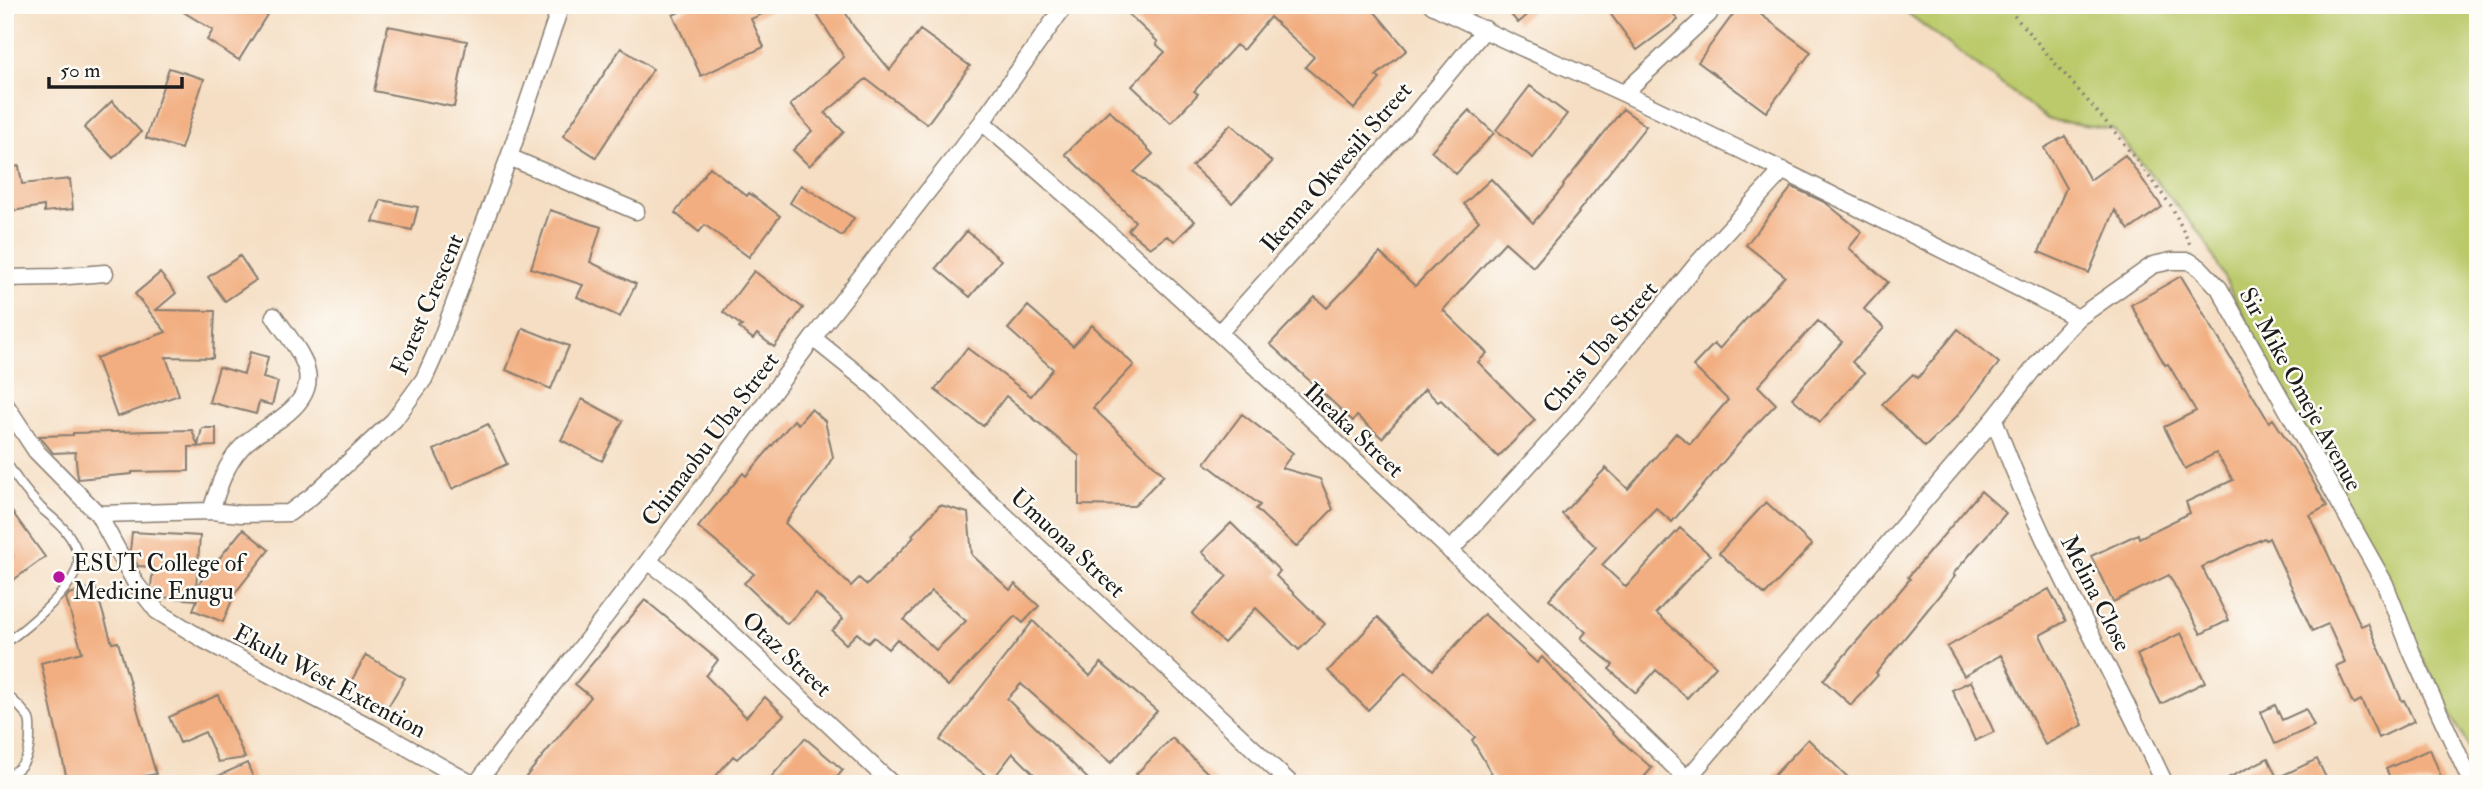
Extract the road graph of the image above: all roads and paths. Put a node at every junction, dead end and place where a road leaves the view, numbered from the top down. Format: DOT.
graph roads {
  1 [pos="562,5"];
  2 [pos="1432,5"];
  3 [pos="1712,5"];
  4 [pos="2005,5"];
  5 [pos="1062,6"];
  6 [pos="1485,29"];
  7 [pos="1623,93"];
  8 [pos="982,122"];
  9 [pos="509,157"];
  10 [pos="1783,170"];
  11 [pos="636,211"];
  12 [pos="2200,268"];
  13 [pos="105,273"];
  14 [pos="5,278"];
  15 [pos="274,316"];
  16 [pos="2078,318"];
  17 [pos="1219,333"];
  18 [pos="813,338"];
  19 [pos="5,404"];
  20 [pos="1994,419"];
  21 [pos="5,460"];
  22 [pos="211,511"];
  23 [pos="98,514"];
  24 [pos="1450,551"];
  25 [pos="648,561"];
  26 [pos="5,643"];
  27 [pos="5,694"];
  28 [pos="5,776"];
  29 [pos="1685,781"];
  30 [pos="474,784"];
  31 [pos="892,784"];
  32 [pos="1291,784"];
  33 [pos="2165,784"];
  34 [pos="2472,784"];
  1 -- 9 [label="street, Forest Crescent"];
  2 -- 6 [label="street"];
  3 -- 7 [label="street"];
  4 -- 12 [label="path"];
  5 -- 8 [label="street, Chimaobu Uba Street"];
  6 -- 7 [label="street"];
  6 -- 17 [label="street, Ikenna Okwesili Street"];
  7 -- 10 [label="street"];
  8 -- 17 [label="street, Iheaka Street"];
  8 -- 18 [label="street, Chimaobu Uba Street"];
  9 -- 11 [label="street"];
  9 -- 22 [label="street, Forest Crescent"];
  10 -- 16 [label="street"];
  10 -- 24 [label="street, Chris Uba Street"];
  12 -- 16 [label="street"];
  12 -- 34 [label="street, Sir Mike Omeje Avenue"];
  13 -- 14 [label="street"];
  15 -- 22 [label="street"];
  16 -- 20 [label="street"];
  17 -- 24 [label="street, Iheaka Street"];
  18 -- 25 [label="street, Chimaobu Uba Street"];
  18 -- 32 [label="street, Umuona Street"];
  19 -- 23 [label="street, Ekulu West Extention"];
  20 -- 29 [label="street"];
  20 -- 33 [label="street, Melina Close"];
  21 -- 26 [label="lane"];
  22 -- 23 [label="street, Forest Crescent"];
  23 -- 30 [label="street, Ekulu West Extention"];
  24 -- 29 [label="street, Iheaka Street"];
  25 -- 30 [label="street, Chimaobu Uba Street"];
  25 -- 31 [label="street, Otaz Street"];
  27 -- 28 [label="lane"];
}
